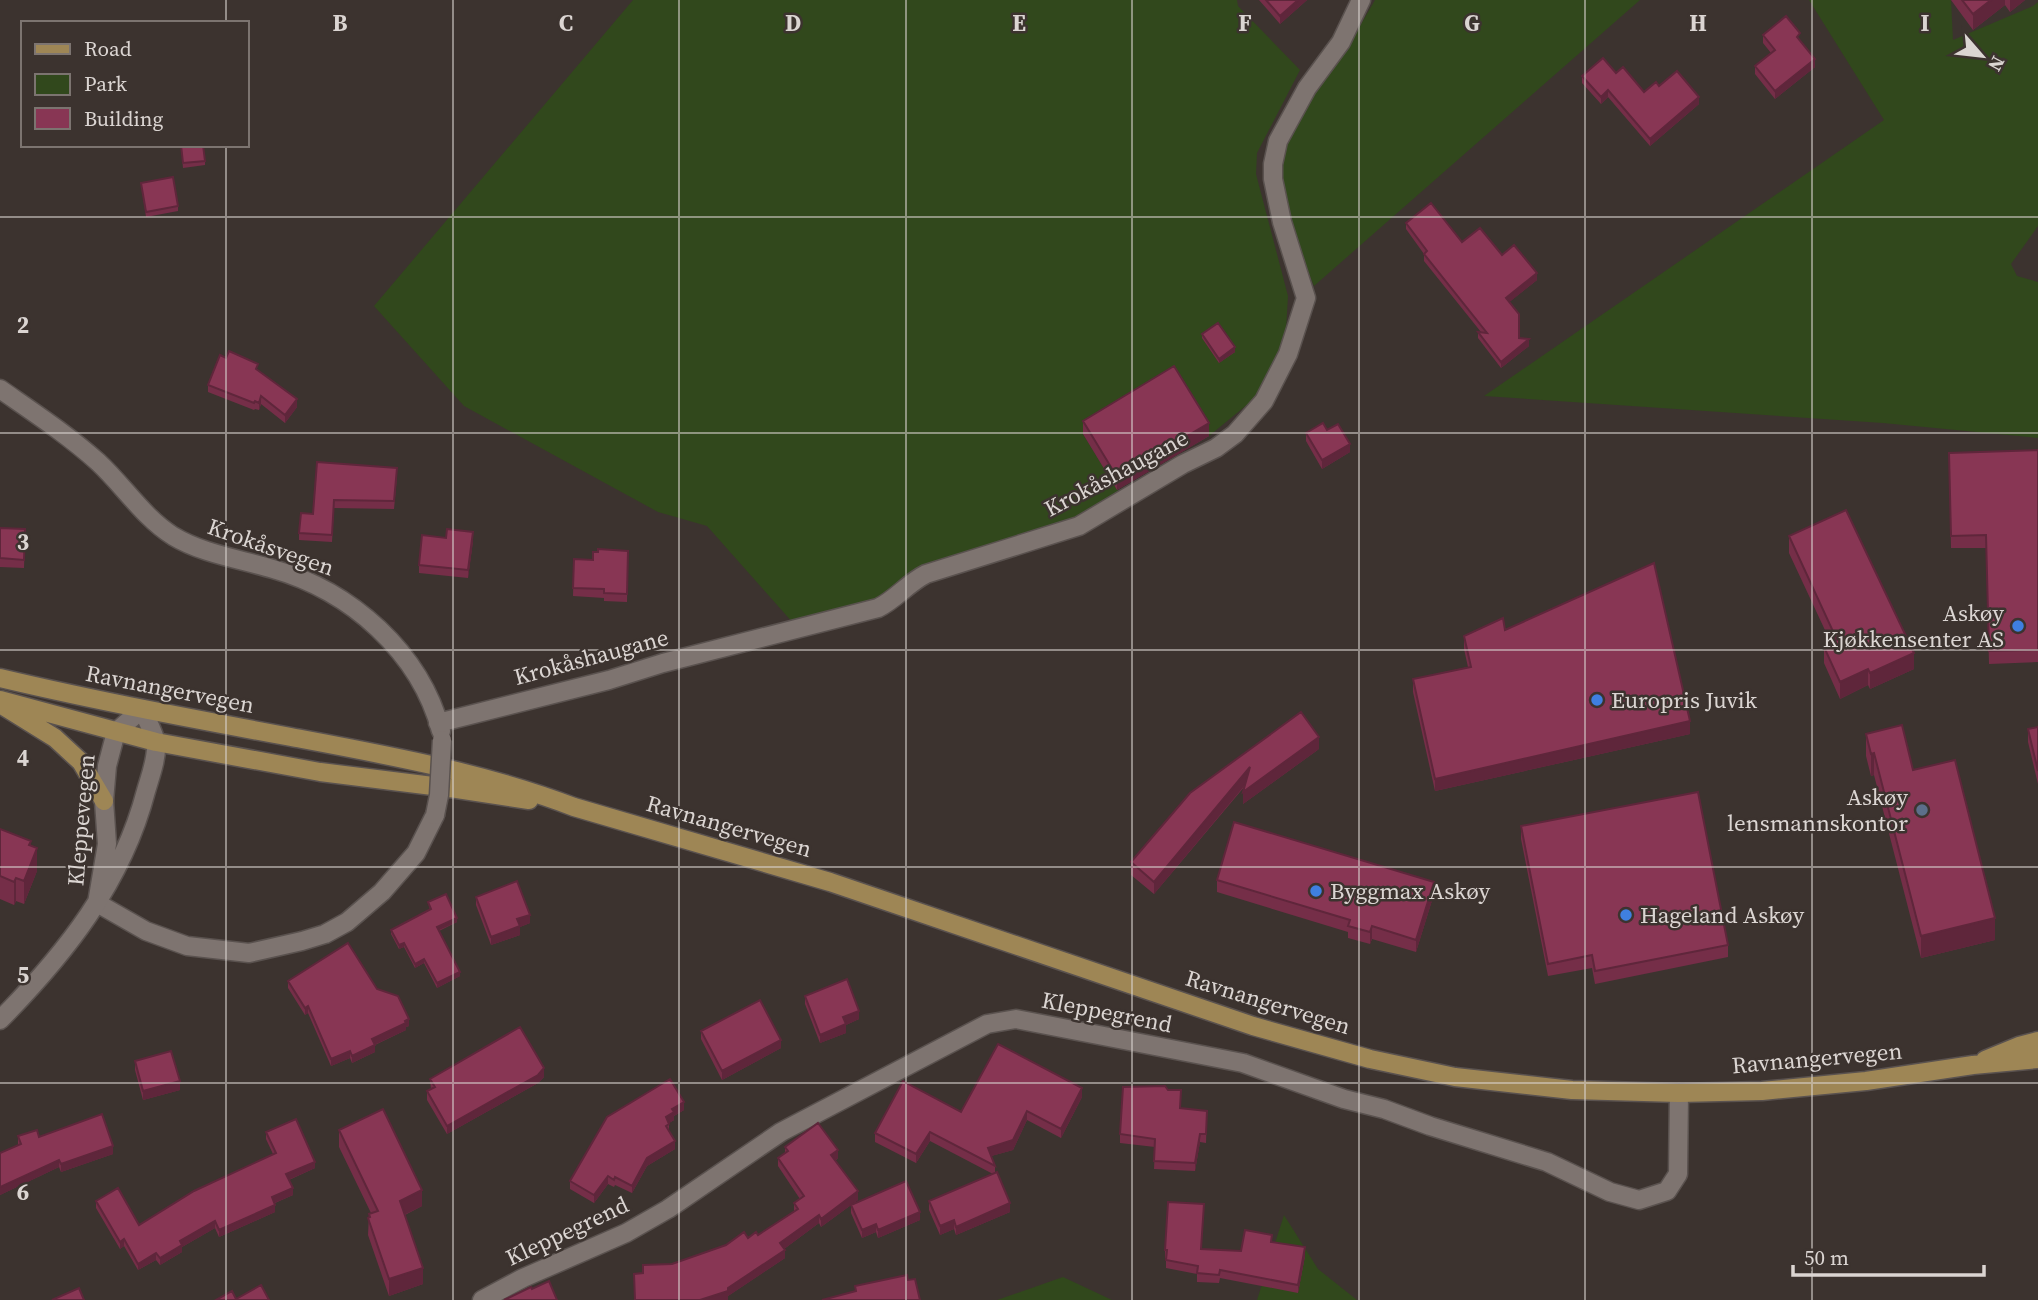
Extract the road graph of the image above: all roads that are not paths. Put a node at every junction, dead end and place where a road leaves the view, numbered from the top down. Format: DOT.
graph roads {
  1 [pos="1361,0"];
  2 [pos="0,389"];
  3 [pos="0,678"];
  4 [pos="0,702"];
  5 [pos="142,709"];
  6 [pos="440,731"];
  7 [pos="116,732"];
  8 [pos="156,741"];
  9 [pos="104,801"];
  10 [pos="574,807"];
  11 [pos="97,903"];
  12 [pos="0,1020"];
  13 [pos="2038,1041"];
  14 [pos="2038,1059"];
  15 [pos="1973,1065"];
  16 [pos="1679,1093"];
  17 [pos="482,1300"];
  1 -- 6 [label="street, Krokåshaugane"];
  2 -- 6 [label="street, Krokåsvegen"];
  3 -- 5 [label="main road, Ravnangervegen"];
  4 -- 7 [label="main road, Ravnangervegen"];
  4 -- 9 [label="main road"];
  5 -- 7 [label="street, Kleppevegen"];
  5 -- 8 [label="street"];
  5 -- 10 [label="main road, Ravnangervegen"];
  6 -- 11 [label="street, Krokåsvegen, bridge"];
  7 -- 8 [label="main road, Ravnangervegen"];
  7 -- 9 [label="street, Kleppevegen"];
  8 -- 10 [label="main road, Ravnangervegen"];
  8 -- 11 [label="street, Kleppevegen"];
  9 -- 11 [label="street, Kleppevegen"];
  10 -- 16 [label="main road, Ravnangervegen"];
  11 -- 12 [label="street, Kleppevegen"];
  13 -- 15 [label="main road, Ravnangervegen"];
  14 -- 15 [label="main road, Ravnangervegen"];
  15 -- 16 [label="main road, Ravnangervegen"];
  16 -- 17 [label="street, Kleppegrend"];
}
